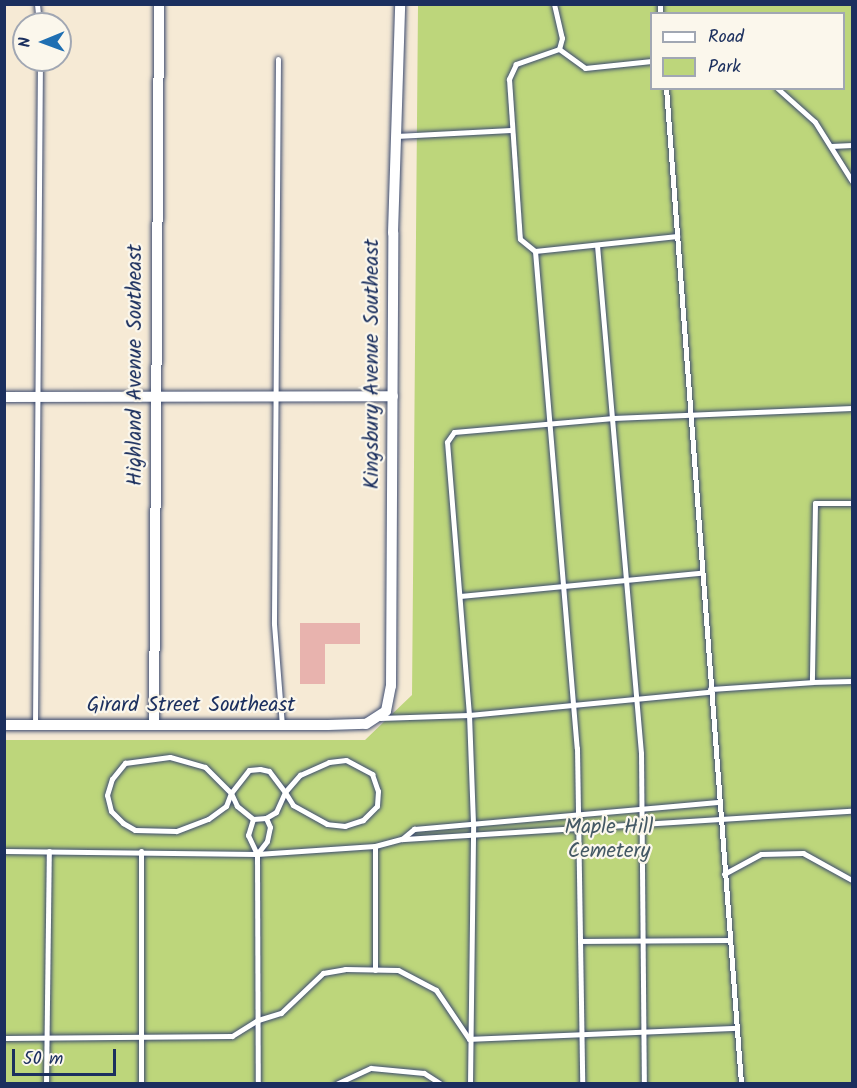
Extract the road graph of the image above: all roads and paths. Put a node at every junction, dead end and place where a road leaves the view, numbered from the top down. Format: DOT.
graph roads {
  1 [pos="159,4"];
  2 [pos="400,4"];
  3 [pos="554,4"];
  4 [pos="560,50"];
  5 [pos="278,60"];
  6 [pos="650,62"];
  7 [pos="40,72"];
  8 [pos="666,90"];
  9 [pos="779,90"];
  10 [pos="512,130"];
  11 [pos="395,136"];
  12 [pos="852,145"];
  13 [pos="831,146"];
  14 [pos="852,181"];
  15 [pos="677,236"];
  16 [pos="597,245"];
  17 [pos="535,251"];
  18 [pos="276,396"];
  19 [pos="393,396"];
  20 [pos="4,397"];
  21 [pos="37,397"];
  22 [pos="155,397"];
  23 [pos="852,408"];
  24 [pos="690,412"];
  25 [pos="613,418"];
  26 [pos="552,423"];
  27 [pos="852,503"];
  28 [pos="701,573"];
  29 [pos="624,580"];
  30 [pos="563,585"];
  31 [pos="460,596"];
  32 [pos="852,681"];
  33 [pos="812,682"];
  34 [pos="710,691"];
  35 [pos="635,701"];
  36 [pos="573,706"];
  37 [pos="469,715"];
  38 [pos="376,717"];
  39 [pos="4,725"];
  40 [pos="35,725"];
  41 [pos="154,725"];
  42 [pos="282,725"];
  43 [pos="285,792"];
  44 [pos="231,794"];
  45 [pos="718,802"];
  46 [pos="642,809"];
  47 [pos="852,811"];
  48 [pos="579,814"];
  49 [pos="721,817"];
  50 [pos="266,818"];
  51 [pos="253,819"];
  52 [pos="473,822"];
  53 [pos="642,824"];
  54 [pos="580,829"];
  55 [pos="472,837"];
  56 [pos="402,839"];
  57 [pos="375,846"];
  58 [pos="141,850"];
  59 [pos="4,851"];
  60 [pos="49,851"];
  61 [pos="257,854"];
  62 [pos="724,874"];
  63 [pos="852,880"];
  64 [pos="643,939"];
  65 [pos="729,940"];
  66 [pos="580,941"];
  67 [pos="375,970"];
  68 [pos="258,1020"];
  69 [pos="736,1028"];
  70 [pos="643,1034"];
  71 [pos="141,1036"];
  72 [pos="581,1036"];
  73 [pos="4,1038"];
  74 [pos="47,1039"];
  75 [pos="470,1039"];
  76 [pos="46,1083"];
  77 [pos="141,1083"];
  78 [pos="258,1083"];
  79 [pos="336,1083"];
  80 [pos="441,1083"];
  81 [pos="470,1083"];
  82 [pos="582,1083"];
  83 [pos="644,1083"];
  84 [pos="741,1083"];
  1 -- 22 [label="street, Highland Avenue Southeast"];
  2 -- 11 [label="street, Kingsbury Avenue Southeast"];
  3 -- 4 [label="lane"];
  4 -- 6 [label="lane"];
  4 -- 10 [label="lane"];
  5 -- 18 [label="lane"];
  7 -- 21 [label="lane"];
  8 -- 15 [label="lane"];
  9 -- 13 [label="lane"];
  10 -- 11 [label="lane"];
  10 -- 17 [label="lane"];
  11 -- 19 [label="street, Kingsbury Avenue Southeast"];
  12 -- 13 [label="lane"];
  13 -- 14 [label="lane"];
  15 -- 16 [label="lane"];
  15 -- 24 [label="lane"];
  16 -- 17 [label="lane"];
  16 -- 25 [label="lane"];
  17 -- 26 [label="lane"];
  18 -- 19 [label="street"];
  18 -- 22 [label="street"];
  18 -- 42 [label="lane"];
  19 -- 38 [label="street, Kingsbury Avenue Southeast"];
  20 -- 21 [label="street"];
  21 -- 22 [label="street"];
  21 -- 40 [label="lane"];
  22 -- 41 [label="street, Highland Avenue Southeast"];
  23 -- 24 [label="lane"];
  24 -- 25 [label="lane"];
  24 -- 28 [label="lane"];
  25 -- 26 [label="lane"];
  25 -- 29 [label="lane"];
  26 -- 30 [label="lane"];
  26 -- 31 [label="lane"];
  27 -- 33 [label="lane"];
  28 -- 29 [label="lane"];
  28 -- 34 [label="lane"];
  29 -- 30 [label="lane"];
  29 -- 35 [label="lane"];
  30 -- 31 [label="lane"];
  30 -- 36 [label="lane"];
  31 -- 37 [label="lane"];
  32 -- 33 [label="lane"];
  33 -- 34 [label="lane"];
  34 -- 35 [label="lane"];
  34 -- 45 [label="lane"];
  35 -- 36 [label="lane"];
  35 -- 46 [label="lane"];
  36 -- 37 [label="lane"];
  36 -- 48 [label="lane"];
  37 -- 38 [label="lane"];
  37 -- 52 [label="lane"];
  38 -- 42 [label="street, Girard Street Southeast"];
  39 -- 40 [label="street, Girard Street Southeast"];
  40 -- 41 [label="street, Girard Street Southeast"];
  41 -- 42 [label="street, Girard Street Southeast"];
  43 -- 43 [label="lane"];
  43 -- 44 [label="lane"];
  43 -- 50 [label="lane"];
  44 -- 44 [label="lane"];
  44 -- 51 [label="lane"];
  45 -- 46 [label="lane"];
  45 -- 49 [label="lane"];
  46 -- 48 [label="lane"];
  46 -- 53 [label="lane"];
  47 -- 49 [label="lane"];
  48 -- 52 [label="lane"];
  48 -- 54 [label="lane"];
  49 -- 53 [label="lane"];
  49 -- 62 [label="lane"];
  50 -- 51 [label="lane"];
  50 -- 61 [label="lane"];
  51 -- 61 [label="lane"];
  52 -- 55 [label="lane"];
  52 -- 56 [label="lane"];
  53 -- 54 [label="lane"];
  53 -- 64 [label="lane"];
  54 -- 55 [label="lane"];
  54 -- 66 [label="lane"];
  55 -- 56 [label="lane"];
  55 -- 75 [label="lane"];
  56 -- 57 [label="lane"];
  57 -- 61 [label="lane"];
  57 -- 67 [label="lane"];
  58 -- 60 [label="lane"];
  58 -- 61 [label="lane"];
  58 -- 71 [label="lane"];
  59 -- 60 [label="lane"];
  60 -- 74 [label="lane"];
  61 -- 68 [label="lane"];
  62 -- 63 [label="lane"];
  62 -- 65 [label="lane"];
  64 -- 65 [label="lane"];
  64 -- 66 [label="lane"];
  64 -- 70 [label="lane"];
  65 -- 69 [label="lane"];
  66 -- 72 [label="lane"];
  67 -- 68 [label="lane"];
  67 -- 75 [label="lane"];
  68 -- 71 [label="lane"];
  68 -- 78 [label="lane"];
  69 -- 70 [label="lane"];
  69 -- 84 [label="lane"];
  70 -- 72 [label="lane"];
  70 -- 83 [label="lane"];
  71 -- 74 [label="lane"];
  71 -- 77 [label="lane"];
  72 -- 75 [label="lane"];
  72 -- 82 [label="lane"];
  73 -- 74 [label="lane"];
  74 -- 76 [label="lane"];
  75 -- 81 [label="lane"];
  79 -- 80 [label="lane"];
}
